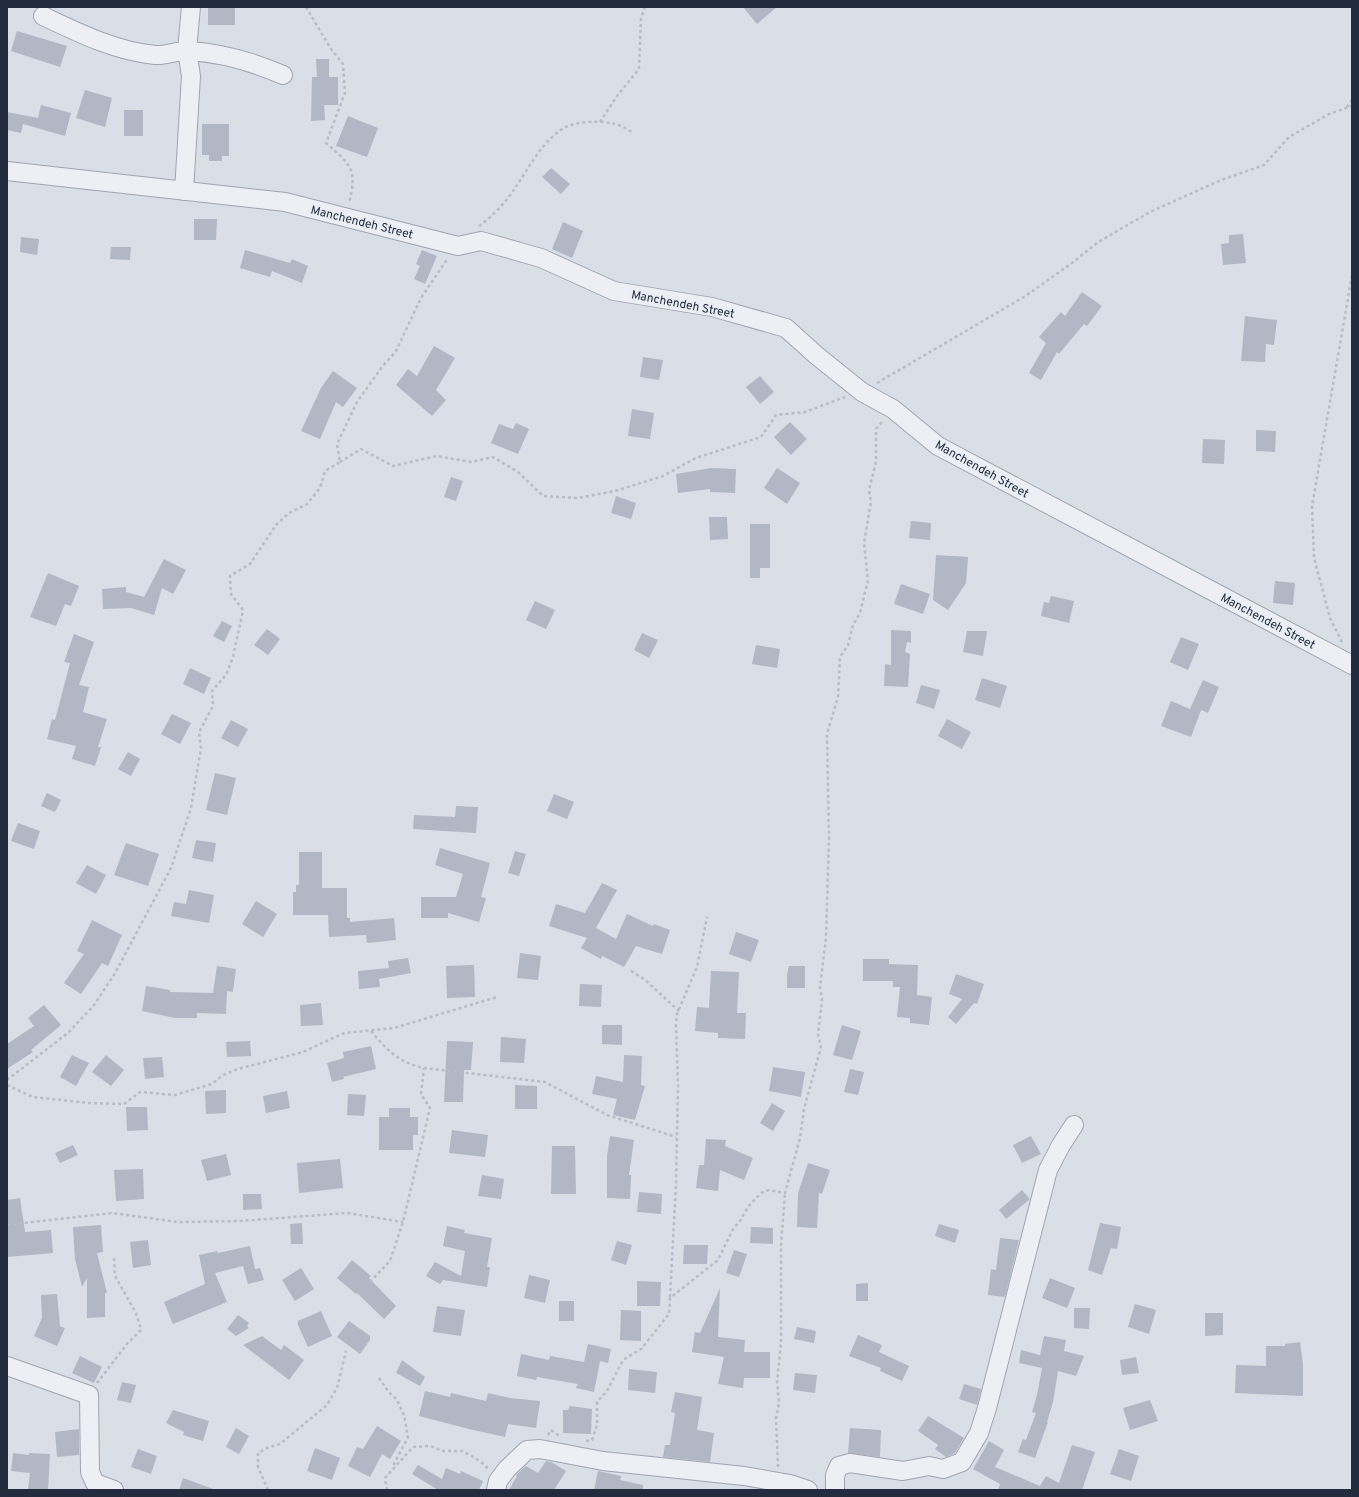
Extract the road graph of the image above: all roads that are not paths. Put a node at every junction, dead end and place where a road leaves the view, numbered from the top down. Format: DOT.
graph roads {
  1 [pos="190,7"];
  2 [pos="42,16"];
  3 [pos="187,50"];
  4 [pos="283,75"];
  5 [pos="7,171"];
  6 [pos="184,191"];
  7 [pos="1352,665"];
  8 [pos="1074,1125"];
  9 [pos="7,1366"];
  10 [pos="496,1486"];
  11 [pos="114,1490"];
  12 [pos="808,1490"];
  13 [pos="834,1490"];
  1 -- 3 [label="street"];
  2 -- 3 [label="street"];
  3 -- 4 [label="street"];
  3 -- 6 [label="street"];
  5 -- 6 [label="street, Manchendeh Street"];
  6 -- 7 [label="street, Manchendeh Street"];
  8 -- 13 [label="street"];
  9 -- 11 [label="street"];
  10 -- 12 [label="street"];
}
